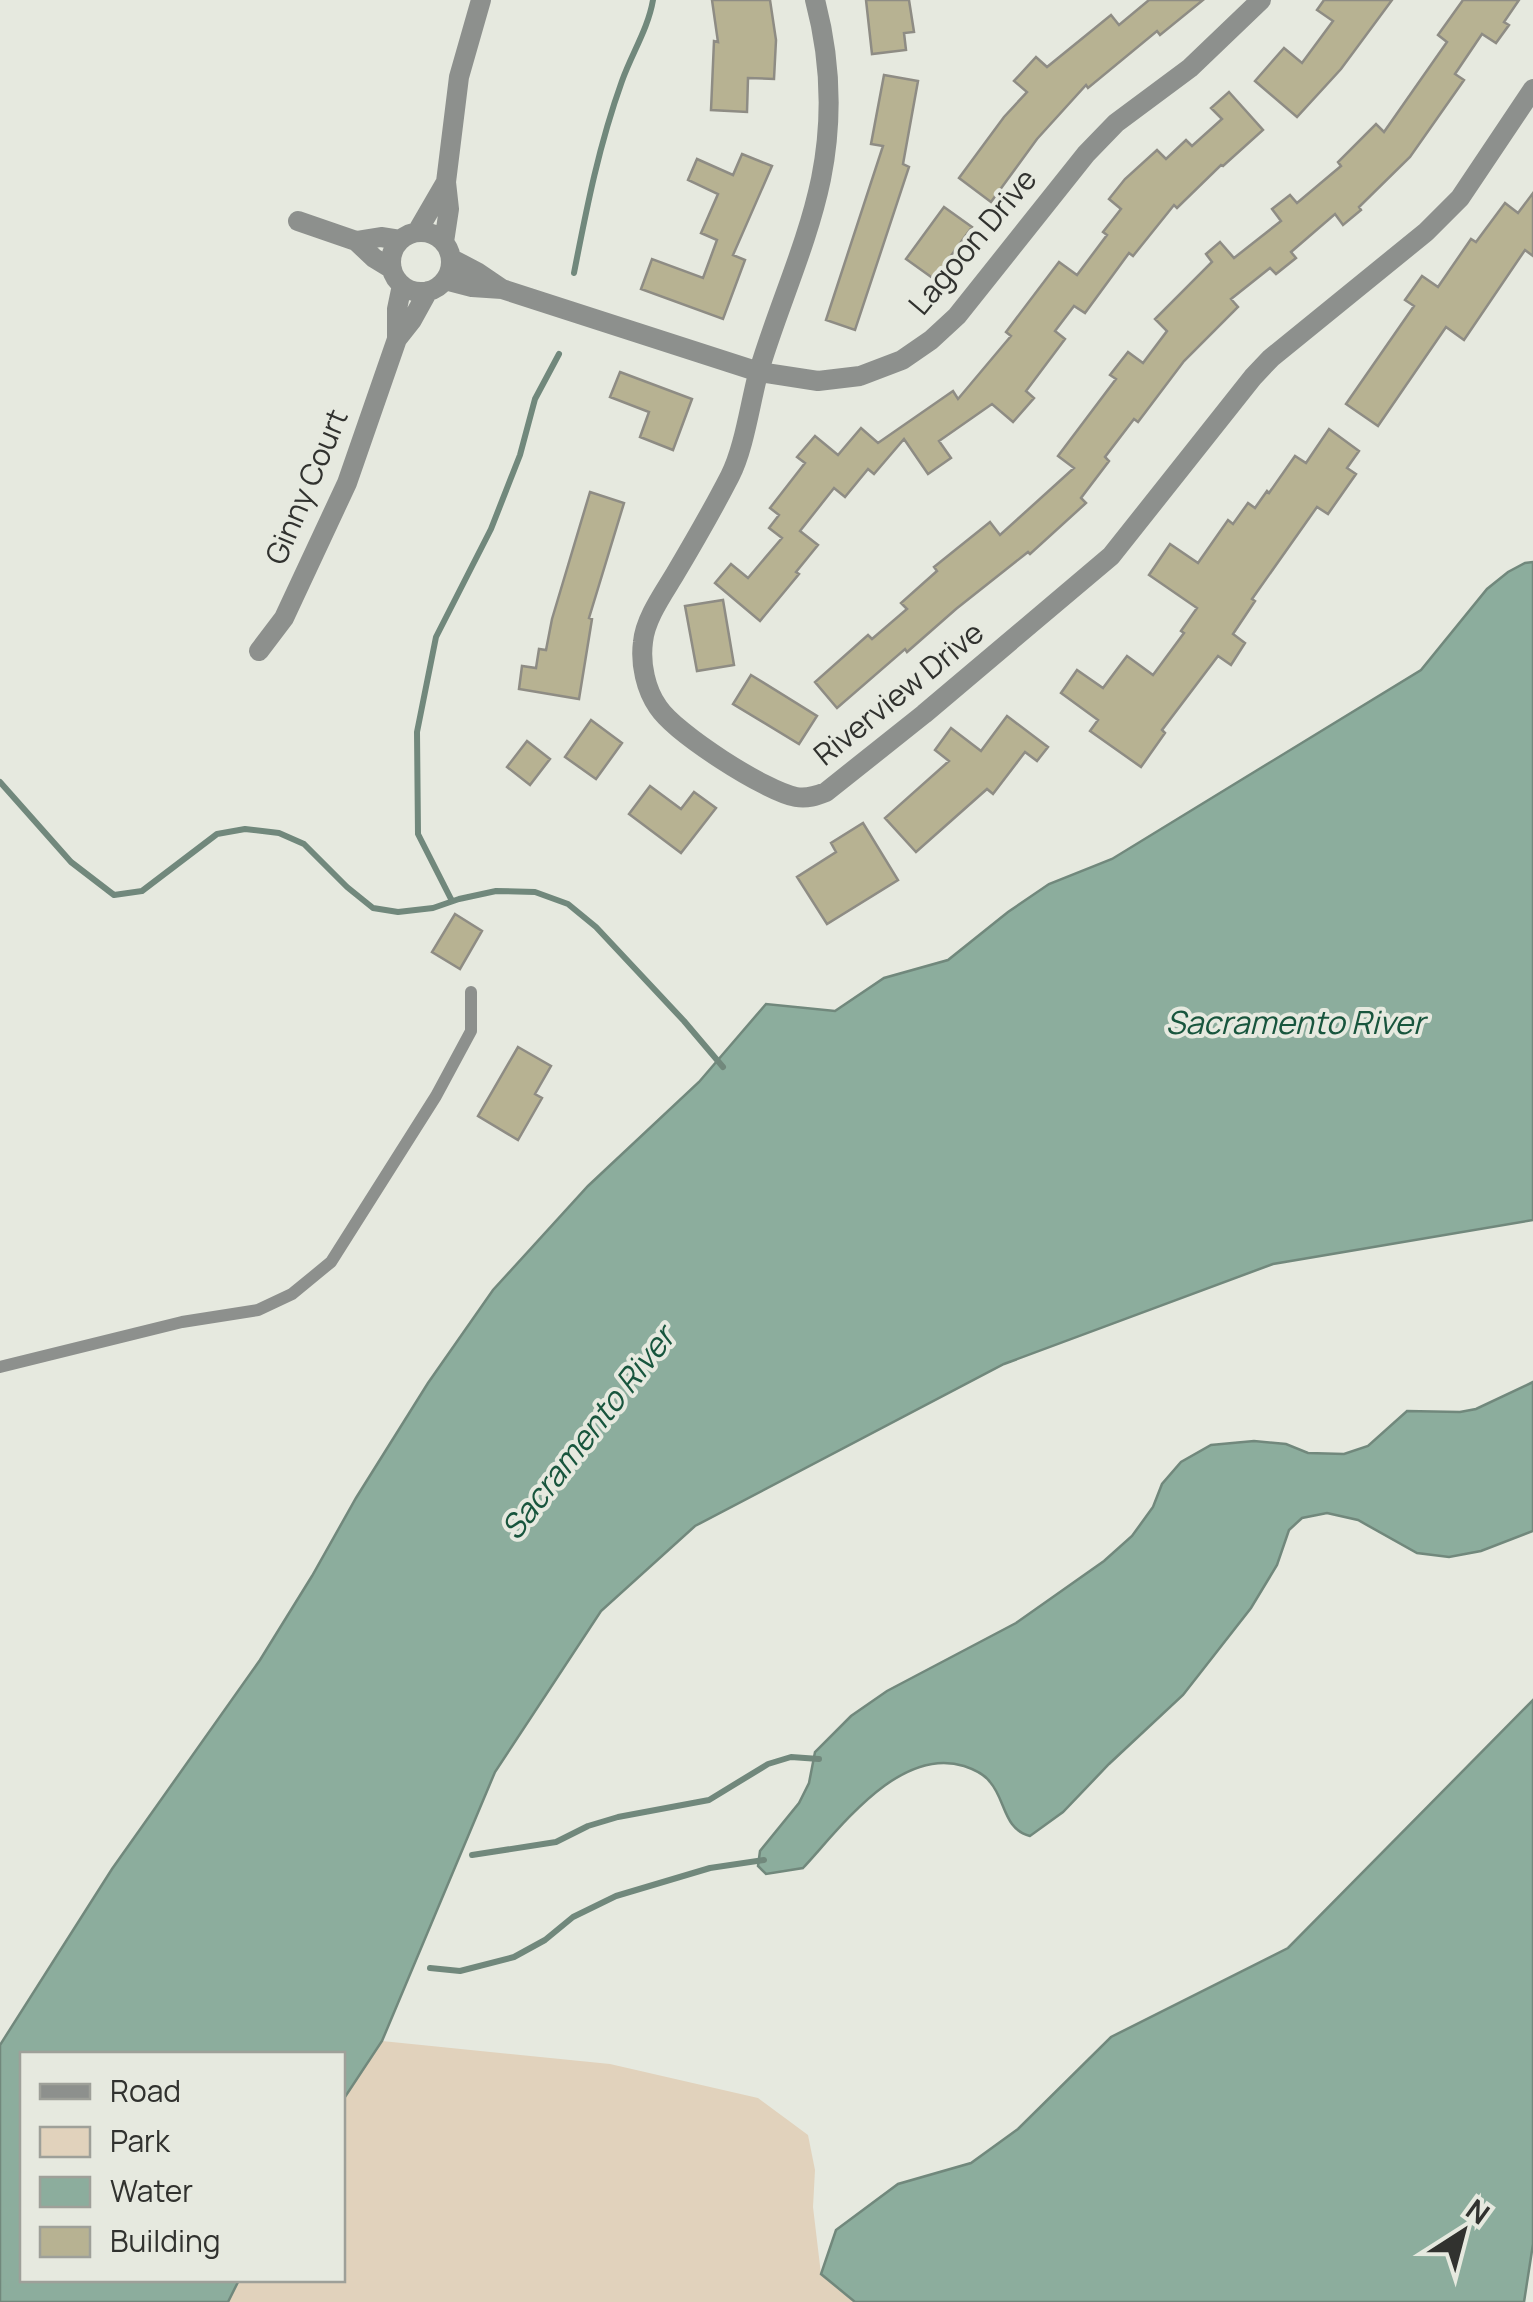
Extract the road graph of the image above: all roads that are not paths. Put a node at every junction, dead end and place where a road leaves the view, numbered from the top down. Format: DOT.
graph roads {
  1 [pos="480,0"];
  2 [pos="815,0"];
  3 [pos="1261,0"];
  4 [pos="1533,90"];
  5 [pos="446,182"];
  6 [pos="298,221"];
  7 [pos="409,236"];
  8 [pos="356,241"];
  9 [pos="442,268"];
  10 [pos="397,277"];
  11 [pos="397,339"];
  12 [pos="759,372"];
  13 [pos="258,651"];
  14 [pos="471,992"];
  15 [pos="0,1367"];
  1 -- 5 [label="street"];
  2 -- 12 [label="street, Riverview Drive"];
  3 -- 12 [label="street, Lagoon Drive"];
  4 -- 12 [label="street, Riverview Drive"];
  5 -- 7 [label="street"];
  5 -- 9 [label="street"];
  6 -- 8 [label="street"];
  7 -- 8 [label="street"];
  7 -- 9 [label="street"];
  7 -- 10 [label="street"];
  8 -- 10 [label="street"];
  9 -- 10 [label="street"];
  9 -- 11 [label="street"];
  9 -- 12 [label="street, Lagoon Drive"];
  10 -- 11 [label="street"];
  11 -- 13 [label="street, Ginny Court"];
  14 -- 15 [label="lane"];
}
